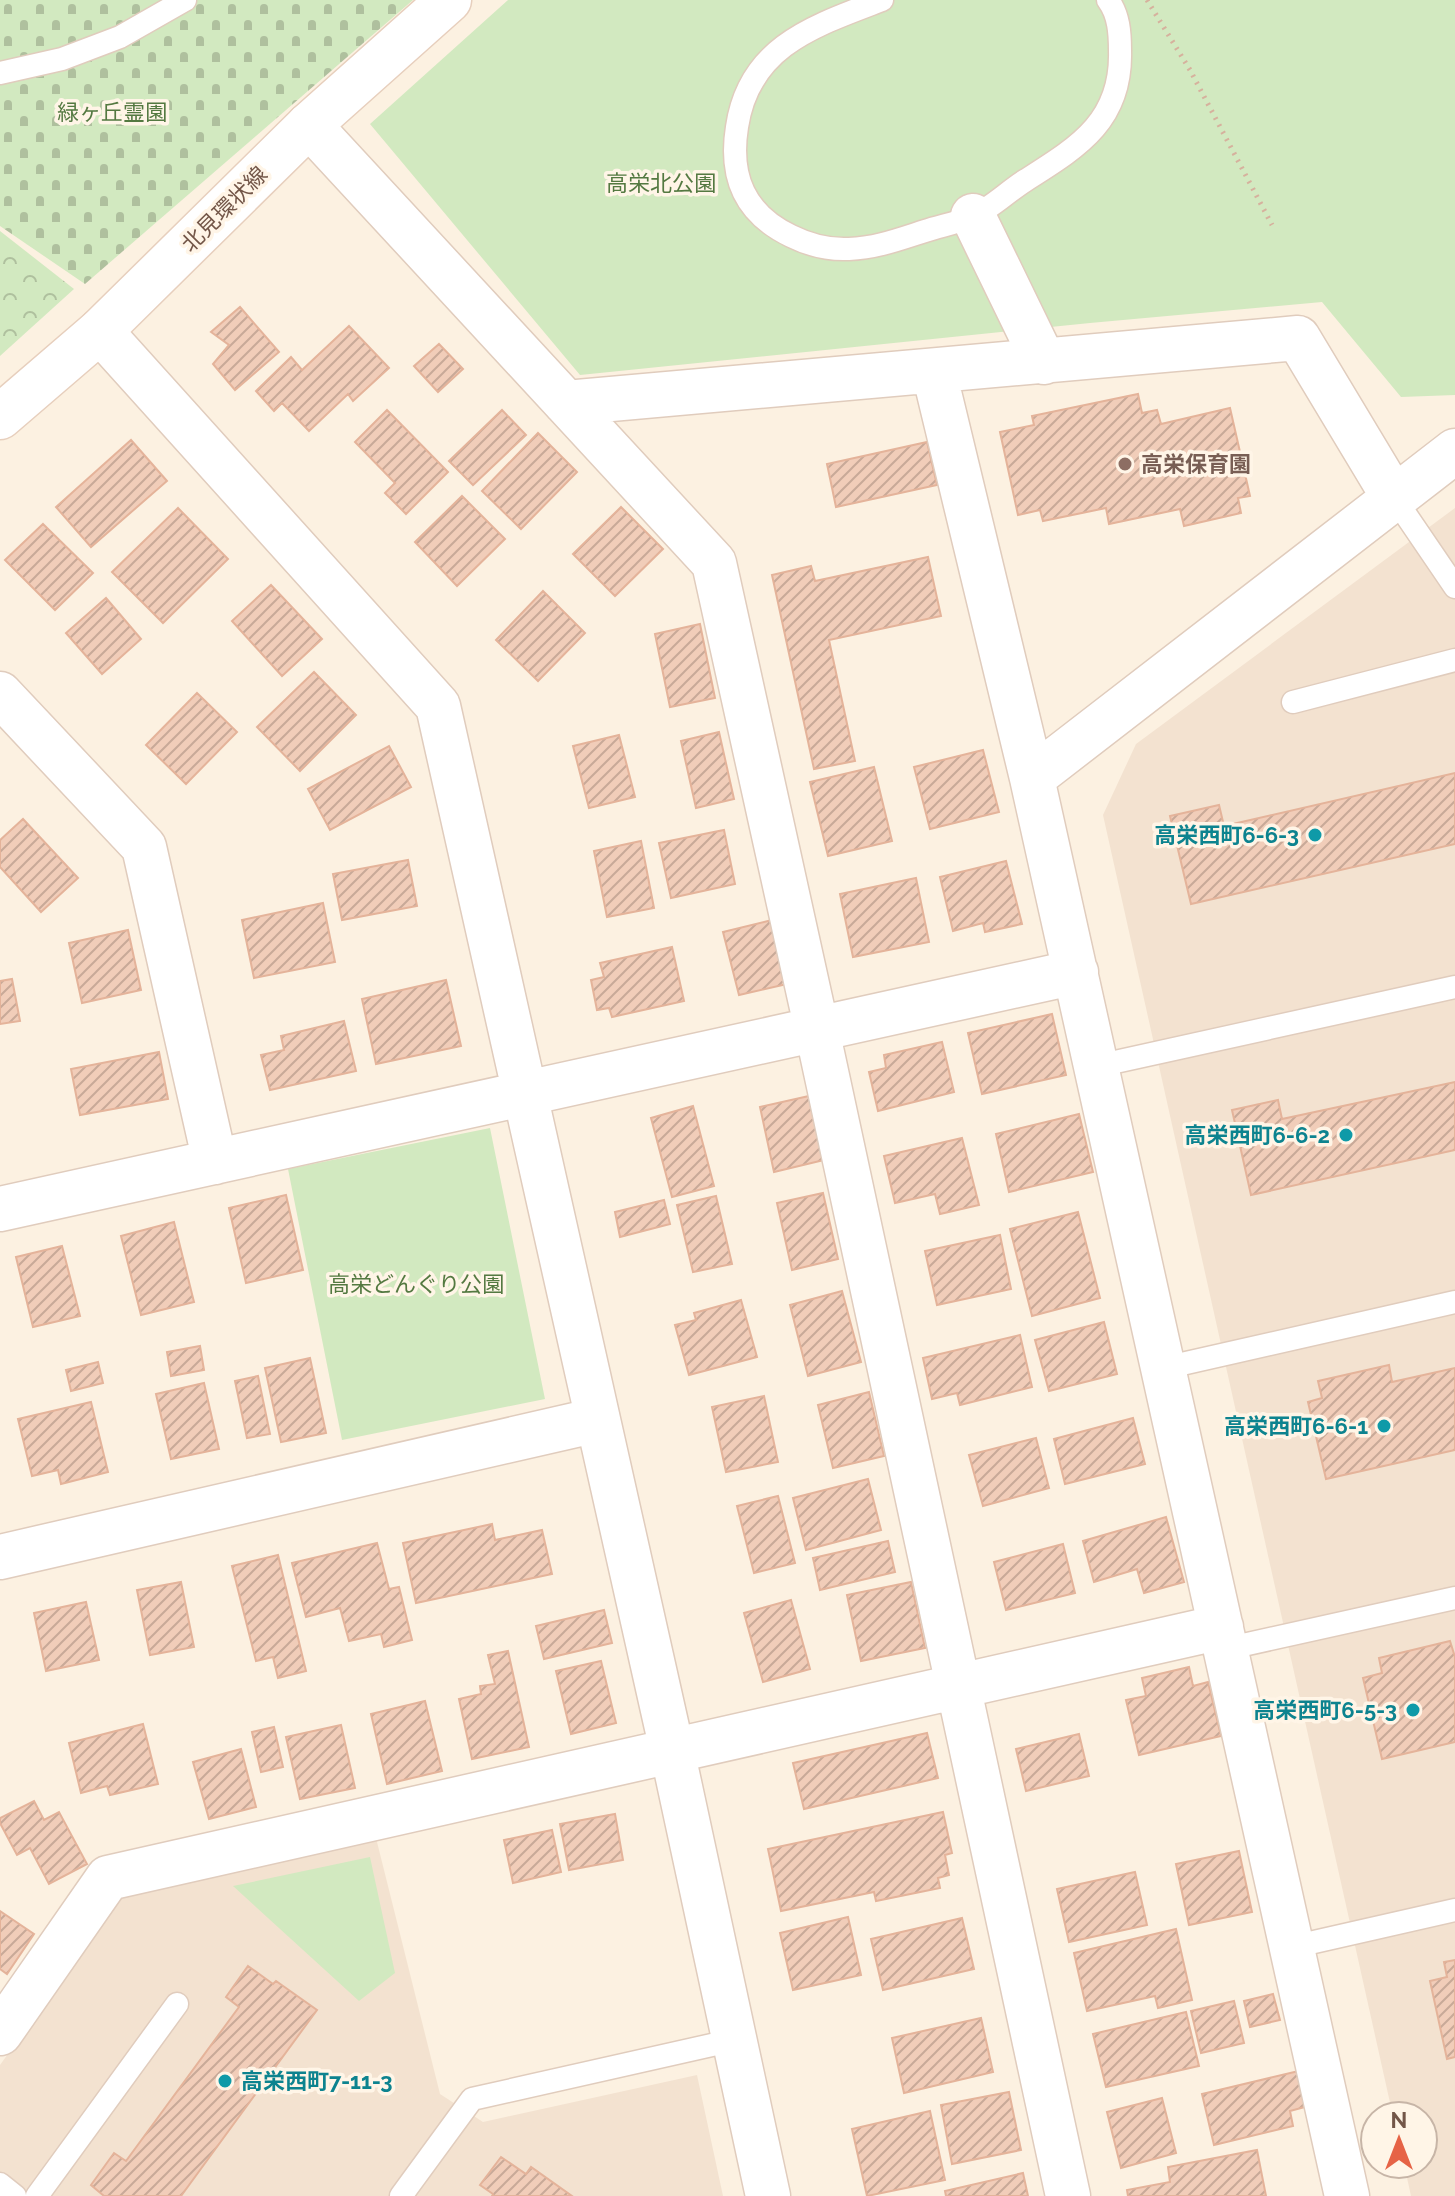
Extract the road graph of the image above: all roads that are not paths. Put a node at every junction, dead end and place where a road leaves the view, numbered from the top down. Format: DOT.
graph roads {
  1 [pos="185,0"];
  2 [pos="449,0"];
  3 [pos="882,0"];
  4 [pos="1108,0"];
  5 [pos="0,73"];
  6 [pos="309,125"];
  7 [pos="973,216"];
  8 [pos="100,331"];
  9 [pos="1044,362"];
  10 [pos="934,372"];
  11 [pos="566,403"];
  12 [pos="0,417"];
  13 [pos="1455,451"];
  14 [pos="1393,496"];
  15 [pos="1455,587"];
  16 [pos="1455,660"];
  17 [pos="0,694"];
  18 [pos="1293,702"];
  19 [pos="1032,778"];
  20 [pos="1076,972"];
  21 [pos="1455,987"];
  22 [pos="817,1030"];
  23 [pos="1097,1066"];
  24 [pos="526,1095"];
  25 [pos="215,1162"];
  26 [pos="0,1209"];
  27 [pos="1455,1302"];
  28 [pos="1164,1368"];
  29 [pos="597,1420"];
  30 [pos="0,1557"];
  31 [pos="1455,1598"];
  32 [pos="1223,1638"];
  33 [pos="959,1689"];
  34 [pos="672,1750"];
  35 [pos="1455,1910"];
  36 [pos="1292,1947"];
  37 [pos="177,2004"];
  38 [pos="0,2033"];
  39 [pos="734,2040"];
  40 [pos="0,2184"];
  41 [pos="15,2196"];
  42 [pos="37,2196"];
  43 [pos="401,2196"];
  44 [pos="768,2196"];
  45 [pos="1068,2196"];
  46 [pos="1347,2196"];
  1 -- 5 [label="lane"];
  2 -- 6 [label="street, 北見環状線"];
  3 -- 7 [label="lane"];
  4 -- 7 [label="lane"];
  6 -- 8 [label="street, 北見環状線"];
  6 -- 11 [label="street"];
  7 -- 9 [label="street"];
  8 -- 12 [label="street, 北見環状線"];
  8 -- 24 [label="street"];
  9 -- 10 [label="street"];
  9 -- 14 [label="street"];
  10 -- 11 [label="street"];
  10 -- 19 [label="street"];
  11 -- 22 [label="street"];
  13 -- 14 [label="street"];
  14 -- 15 [label="lane"];
  14 -- 19 [label="street"];
  16 -- 18 [label="lane"];
  17 -- 25 [label="street"];
  19 -- 20 [label="street"];
  20 -- 22 [label="street"];
  20 -- 23 [label="street"];
  21 -- 23 [label="lane"];
  22 -- 24 [label="street"];
  22 -- 33 [label="street"];
  23 -- 28 [label="street"];
  24 -- 25 [label="street"];
  24 -- 29 [label="street"];
  25 -- 26 [label="street"];
  27 -- 28 [label="lane"];
  28 -- 32 [label="street"];
  29 -- 30 [label="street"];
  29 -- 34 [label="street"];
  31 -- 32 [label="lane"];
  32 -- 33 [label="street"];
  32 -- 36 [label="street"];
  33 -- 34 [label="street"];
  33 -- 45 [label="street"];
  34 -- 38 [label="street"];
  34 -- 39 [label="street"];
  35 -- 36 [label="lane"];
  36 -- 46 [label="street"];
  37 -- 42 [label="lane"];
  39 -- 43 [label="lane"];
  39 -- 44 [label="street"];
  40 -- 41 [label="lane"];
}
